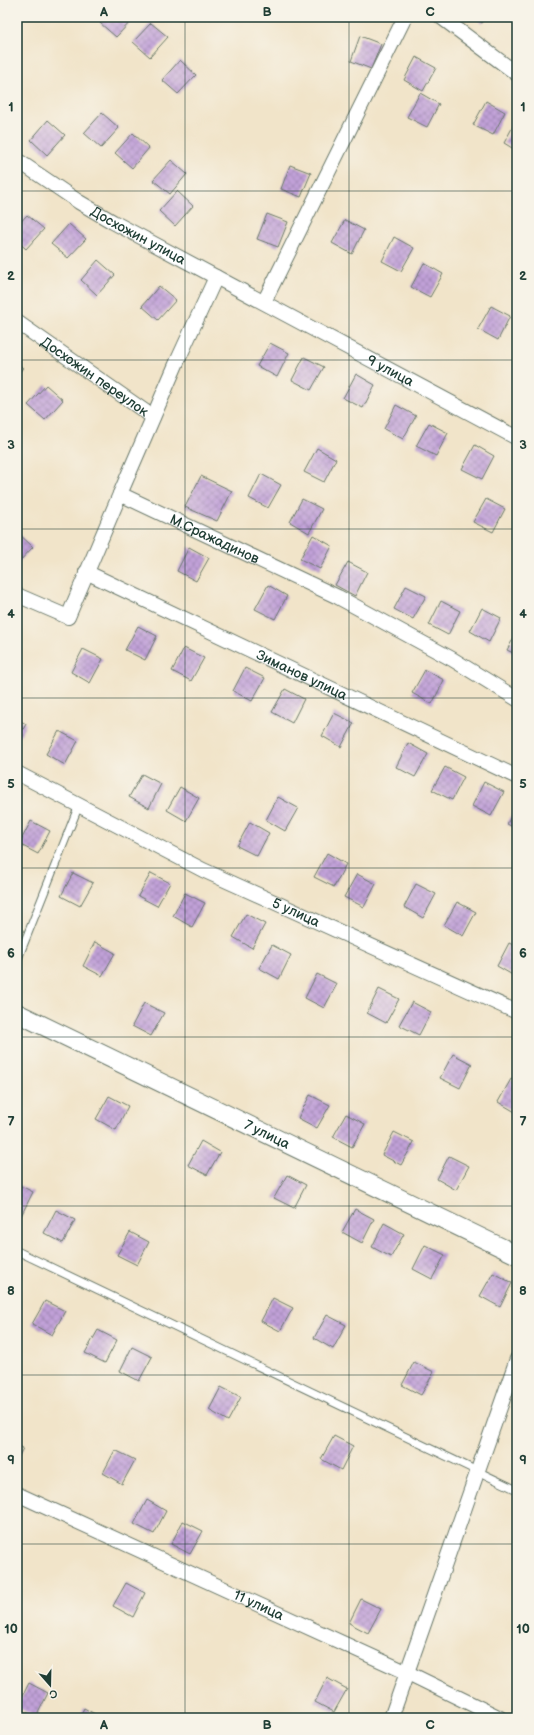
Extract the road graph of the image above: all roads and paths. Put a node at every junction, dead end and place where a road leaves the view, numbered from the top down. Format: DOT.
graph roads {
  1 [pos="405,17"];
  2 [pos="441,17"];
  3 [pos="517,74"];
  4 [pos="17,160"];
  5 [pos="216,277"];
  6 [pos="264,302"];
  7 [pos="17,322"];
  8 [pos="153,417"];
  9 [pos="517,438"];
  10 [pos="120,494"];
  11 [pos="86,572"];
  12 [pos="17,595"];
  13 [pos="517,699"];
  14 [pos="17,773"];
  15 [pos="517,777"];
  16 [pos="79,805"];
  17 [pos="17,961"];
  18 [pos="517,1012"];
  19 [pos="17,1013"];
  20 [pos="17,1251"];
  21 [pos="517,1255"];
  22 [pos="517,1359"];
  23 [pos="479,1472"];
  24 [pos="517,1490"];
  25 [pos="17,1494"];
  26 [pos="408,1673"];
  27 [pos="391,1718"];
  28 [pos="500,1718"];
  1 -- 6 [label="street"];
  2 -- 3 [label="street"];
  4 -- 5 [label="street, Досхожин улица"];
  5 -- 6 [label="street, Досхожин улица"];
  5 -- 8 [label="street"];
  6 -- 9 [label="street, 9 улица"];
  7 -- 8 [label="street, Досхожин переулок"];
  8 -- 10 [label="street"];
  10 -- 11 [label="street"];
  10 -- 13 [label="street, М.Сражадинов"];
  11 -- 12 [label="street"];
  11 -- 15 [label="street, Зиманов улица"];
  14 -- 16 [label="street, 5 улица"];
  16 -- 17 [label="lane"];
  16 -- 18 [label="street, 5 улица"];
  19 -- 21 [label="street, 7 улица"];
  20 -- 23 [label="lane"];
  22 -- 23 [label="street"];
  23 -- 24 [label="lane"];
  23 -- 26 [label="street"];
  25 -- 26 [label="street, 11 улица"];
  26 -- 27 [label="street"];
  26 -- 28 [label="street, 11 улица"];
}
